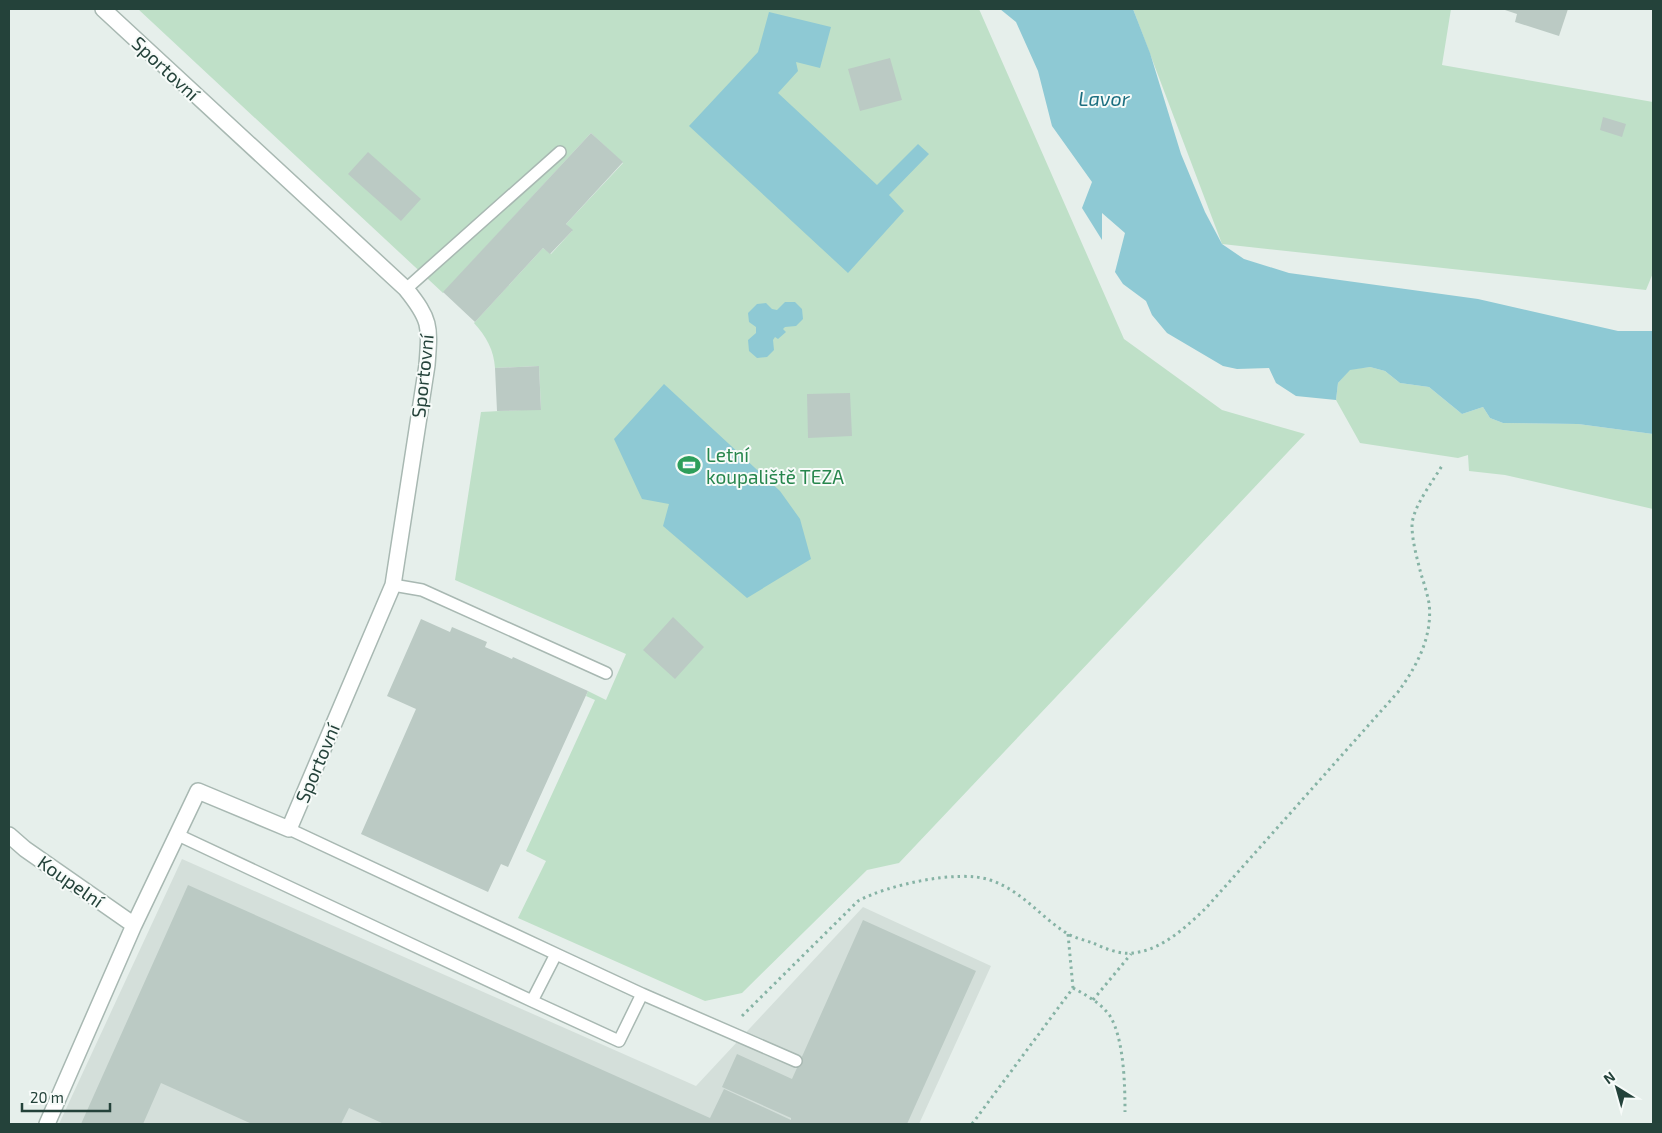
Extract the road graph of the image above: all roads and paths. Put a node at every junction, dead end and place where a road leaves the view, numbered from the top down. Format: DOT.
graph roads {
  1 [pos="103,9"];
  2 [pos="560,152"];
  3 [pos="406,289"];
  4 [pos="1443,464"];
  5 [pos="393,585"];
  6 [pos="606,673"];
  7 [pos="289,829"];
  8 [pos="9,834"];
  9 [pos="178,835"];
  10 [pos="134,926"];
  11 [pos="1068,934"];
  12 [pos="556,954"];
  13 [pos="1132,954"];
  14 [pos="1073,988"];
  15 [pos="642,994"];
  16 [pos="1093,1000"];
  17 [pos="532,1002"];
  18 [pos="727,1030"];
  19 [pos="796,1061"];
  20 [pos="1125,1112"];
  21 [pos="47,1124"];
  22 [pos="972,1124"];
  1 -- 3 [label="street, Sportovní"];
  2 -- 3 [label="lane"];
  3 -- 5 [label="street, Sportovní"];
  4 -- 13 [label="path"];
  5 -- 6 [label="lane"];
  5 -- 7 [label="street, Sportovní"];
  7 -- 9 [label="street"];
  7 -- 12 [label="lane"];
  8 -- 10 [label="street, Koupelní"];
  9 -- 10 [label="street"];
  9 -- 17 [label="lane"];
  10 -- 21 [label="street"];
  11 -- 13 [label="path"];
  11 -- 14 [label="path"];
  11 -- 18 [label="path"];
  12 -- 15 [label="lane"];
  12 -- 17 [label="lane"];
  13 -- 16 [label="path"];
  14 -- 16 [label="path"];
  14 -- 22 [label="path"];
  15 -- 17 [label="lane"];
  15 -- 18 [label="lane"];
  16 -- 20 [label="path"];
  18 -- 19 [label="lane"];
}
